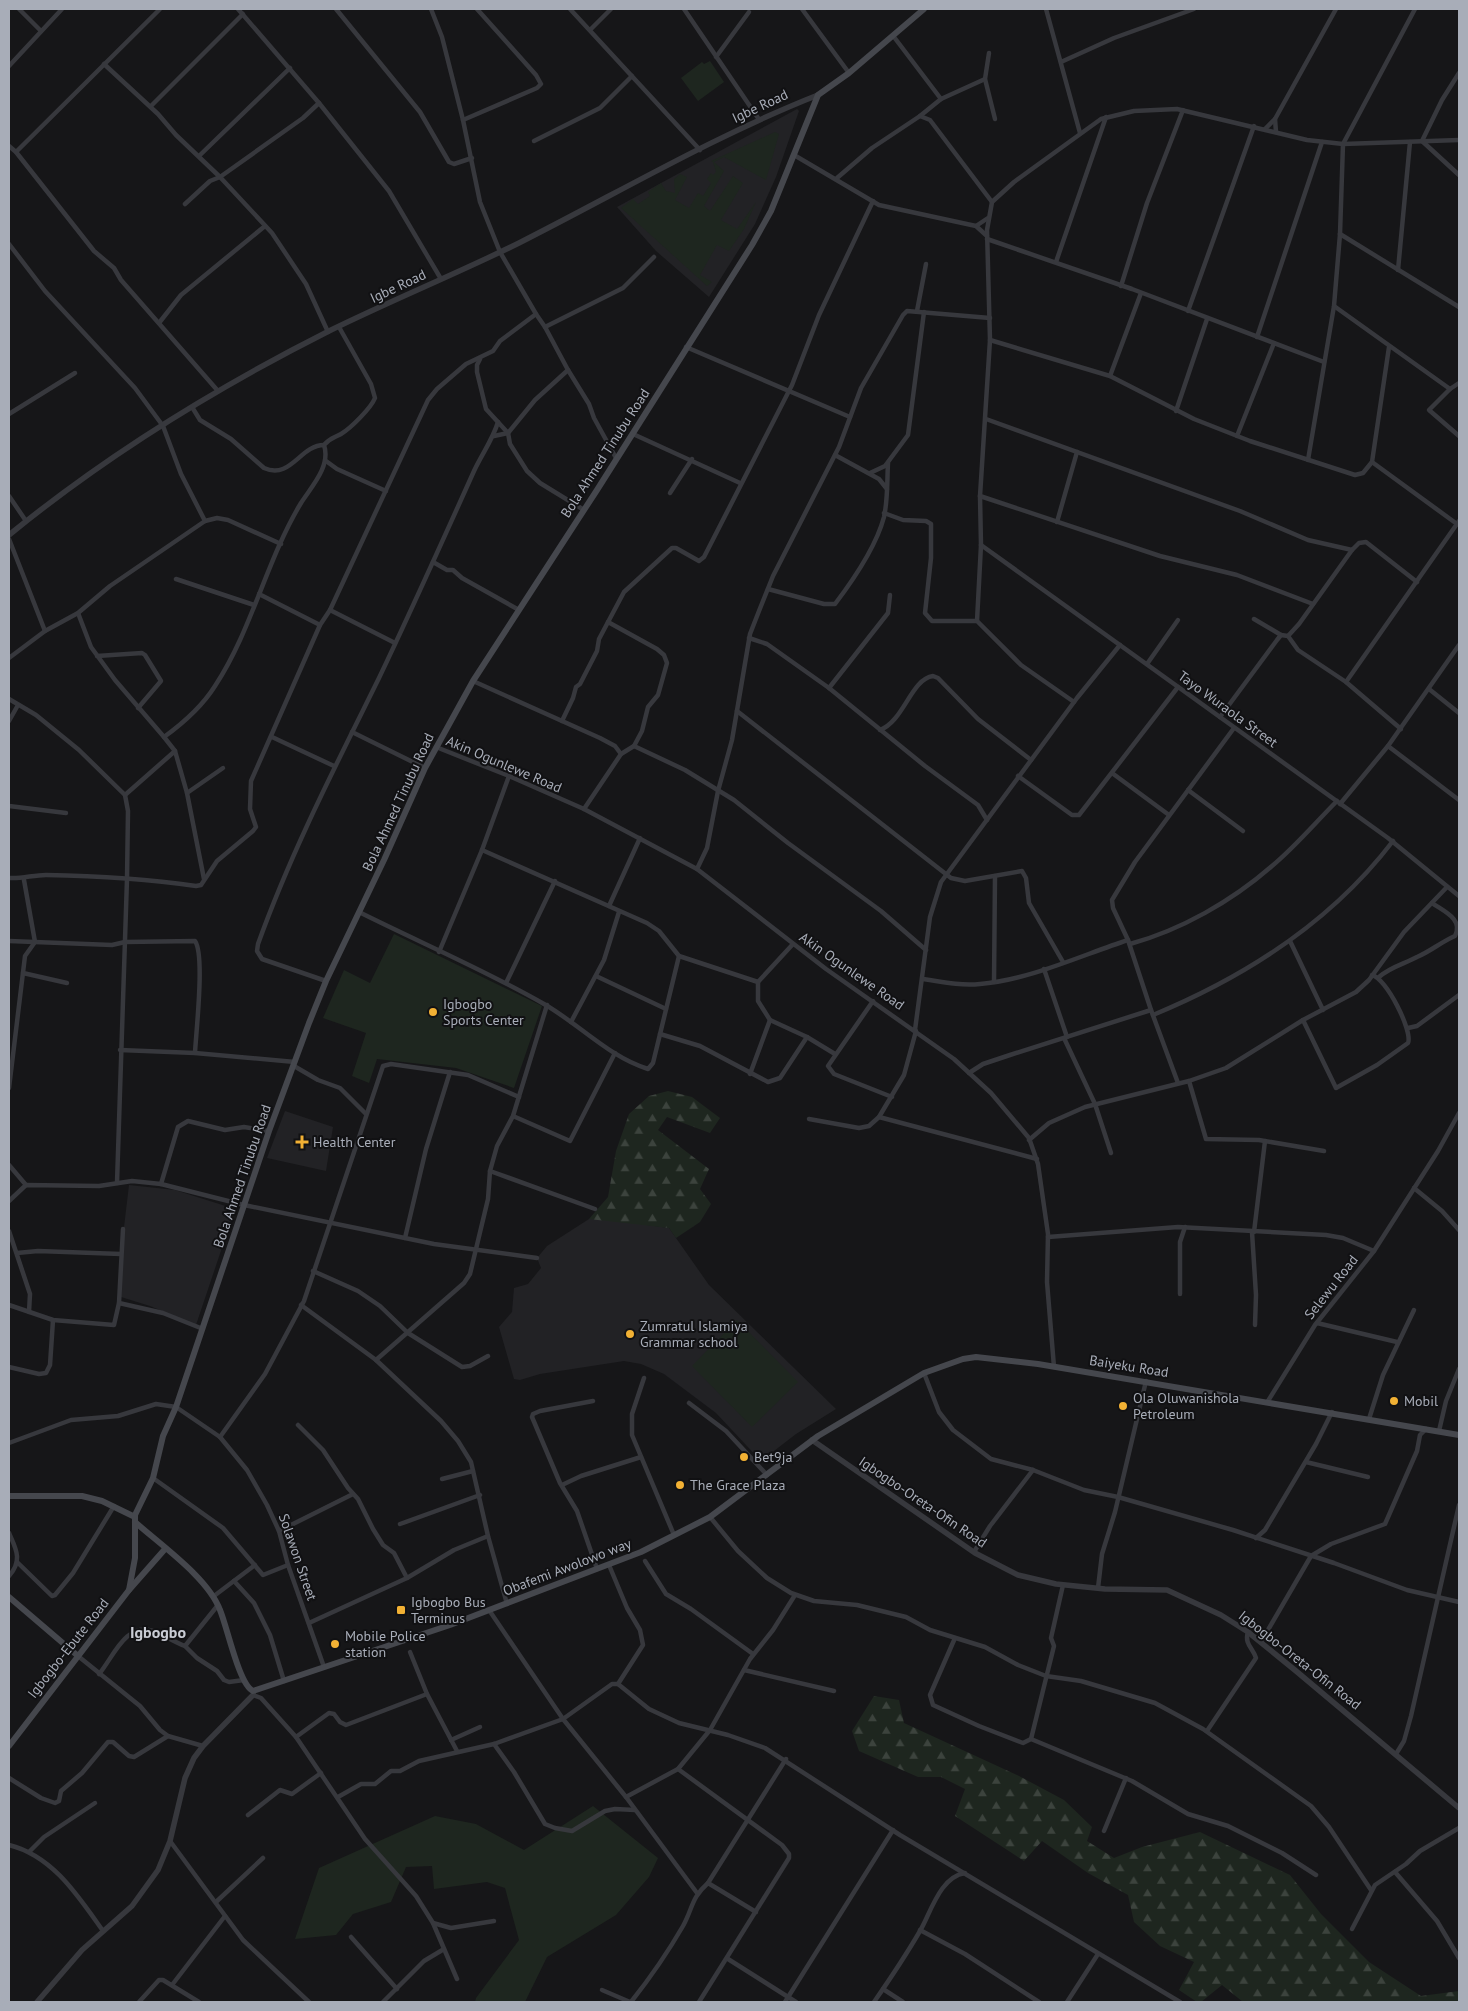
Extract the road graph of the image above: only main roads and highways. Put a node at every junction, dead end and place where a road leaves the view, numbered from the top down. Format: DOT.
graph roads {
  1 [pos="924,9"];
  2 [pos="1459,1434"];
  3 [pos="812,1440"];
  4 [pos="9,1496"];
  5 [pos="135,1520"];
  6 [pos="165,1549"];
  7 [pos="129,1590"];
  8 [pos="9,1597"];
  9 [pos="78,1656"];
  10 [pos="9,1746"];
  1 -- 5 [label="main road, Bola Ahmed Tinubu Road"];
  2 -- 3 [label="main road, Baiyeku Road"];
  3 -- 6 [label="main road, Obafemi Awolowo way"];
  4 -- 5 [label="main road"];
  5 -- 6 [label="main road"];
  5 -- 7 [label="main road, Igbogbo-Ebute Road"];
  6 -- 7 [label="main road, Igbogbo-Ebute Road"];
  7 -- 9 [label="main road, Igbogbo-Ebute Road"];
  8 -- 9 [label="main road"];
  9 -- 10 [label="main road, Igbogbo-Ebute Road"];
}
